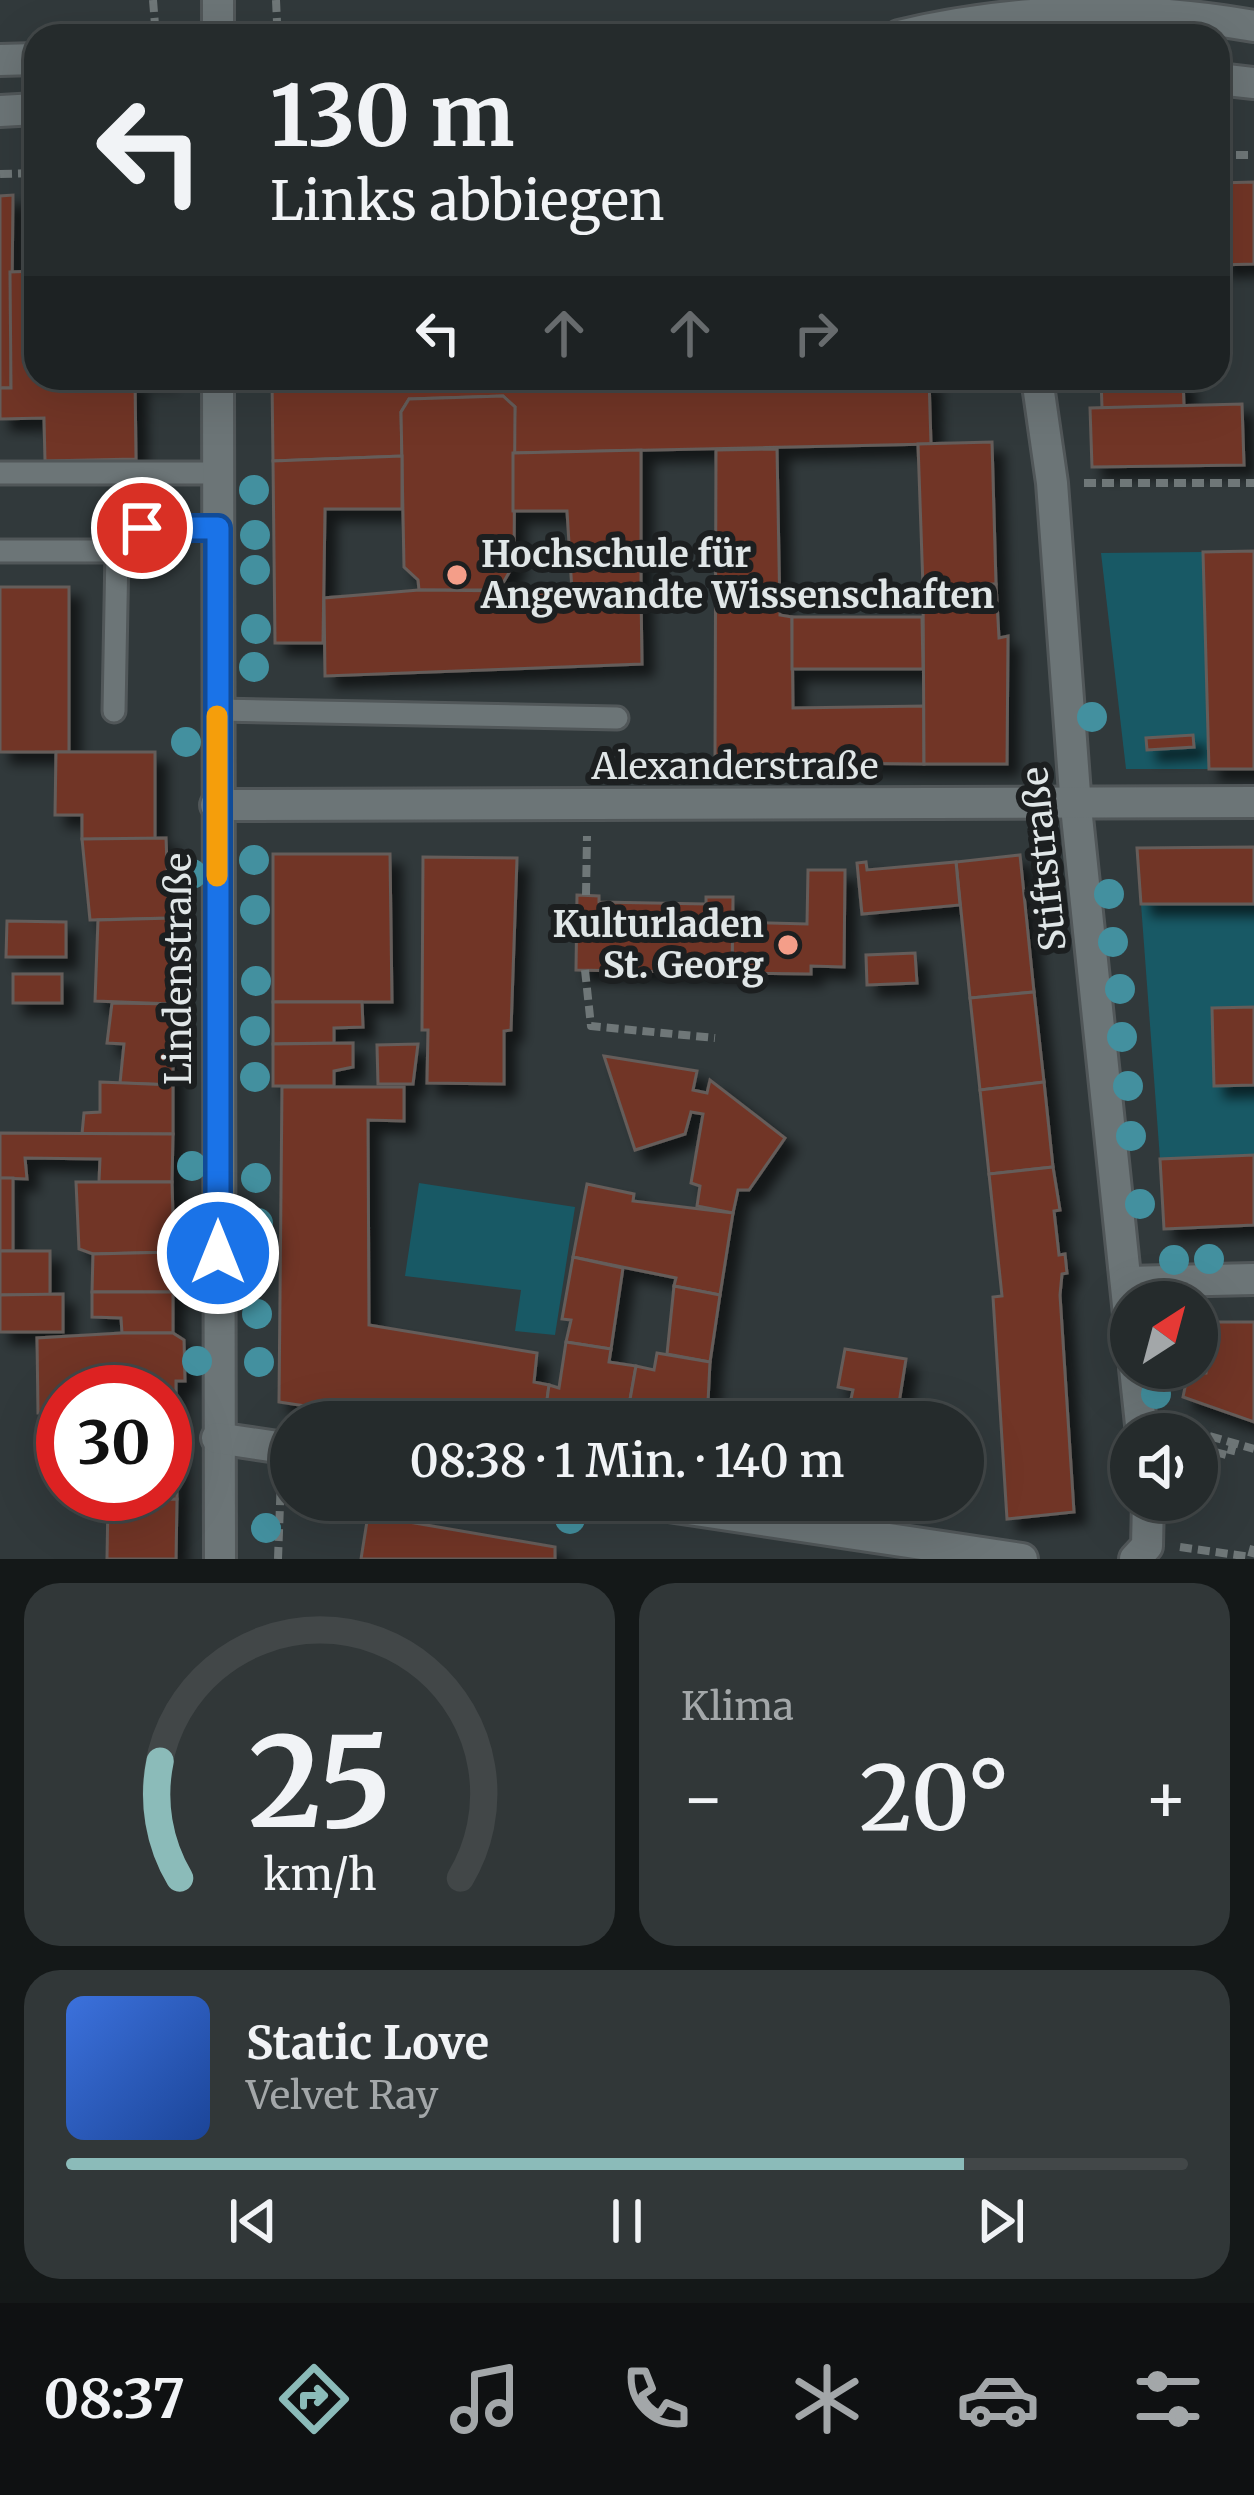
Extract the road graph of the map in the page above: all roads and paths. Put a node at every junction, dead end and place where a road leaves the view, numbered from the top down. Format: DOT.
graph roads {
  1 [pos="276,0"];
  2 [pos="1003,8"];
  3 [pos="277,22"];
  4 [pos="944,24"];
  5 [pos="1254,26"];
  6 [pos="218,390"];
  7 [pos="1039,390"];
  8 [pos="0,473"];
  9 [pos="218,473"];
  10 [pos="1052,483"];
  11 [pos="1254,483"];
  12 [pos="218,528"];
  13 [pos="0,551"];
  14 [pos="116,551"];
  15 [pos="217,710"];
  16 [pos="115,711"];
  17 [pos="616,718"];
  18 [pos="1254,802"];
  19 [pos="587,804"];
  20 [pos="216,805"];
  21 [pos="1076,807"];
  22 [pos="586,896"];
  23 [pos="585,970"];
  24 [pos="715,1038"];
  25 [pos="1254,1280"];
  26 [pos="1126,1281"];
  27 [pos="1190,1281"];
  28 [pos="217,1438"];
  29 [pos="1218,1441"];
  30 [pos="1233,1444"];
  31 [pos="270,1446"];
  32 [pos="1254,1449"];
  33 [pos="1218,1453"];
  34 [pos="281,1521"];
  35 [pos="769,1521"];
  36 [pos="1150,1521"];
  37 [pos="1254,1546"];
  38 [pos="1152,1553"];
  39 [pos="220,1559"];
  40 [pos="278,1559"];
  41 [pos="1022,1559"];
  1 -- 3 [label="path"];
  2 -- 4 [label="street"];
  2 -- 5 [label="street"];
  6 -- 9 [label="street, Lindenstraße"];
  7 -- 10 [label="street, Stiftstraße"];
  8 -- 9 [label="lane"];
  9 -- 12 [label="street, Lindenstraße"];
  10 -- 11 [label="path"];
  10 -- 21 [label="street, Stiftstraße"];
  12 -- 14 [label="lane"];
  12 -- 15 [label="street, Lindenstraße"];
  13 -- 14 [label="lane"];
  14 -- 16 [label="lane"];
  15 -- 17 [label="lane"];
  15 -- 20 [label="street, Lindenstraße"];
  18 -- 21 [label="street, Alexanderstraße"];
  19 -- 20 [label="street, Alexanderstraße"];
  19 -- 21 [label="street, Alexanderstraße"];
  19 -- 22 [label="path"];
  20 -- 28 [label="street, Lindenstraße"];
  21 -- 26 [label="street, Stiftstraße"];
  23 -- 24 [label="path"];
  25 -- 27 [label="street"];
  28 -- 31 [label="street"];
  28 -- 39 [label="street, Lindenstraße"];
  29 -- 30 [label="path"];
  30 -- 32 [label="path"];
  30 -- 33 [label="path"];
  34 -- 40 [label="path"];
  35 -- 41 [label="street"];
  36 -- 38 [label="street"];
  37 -- 38 [label="path"];
}
